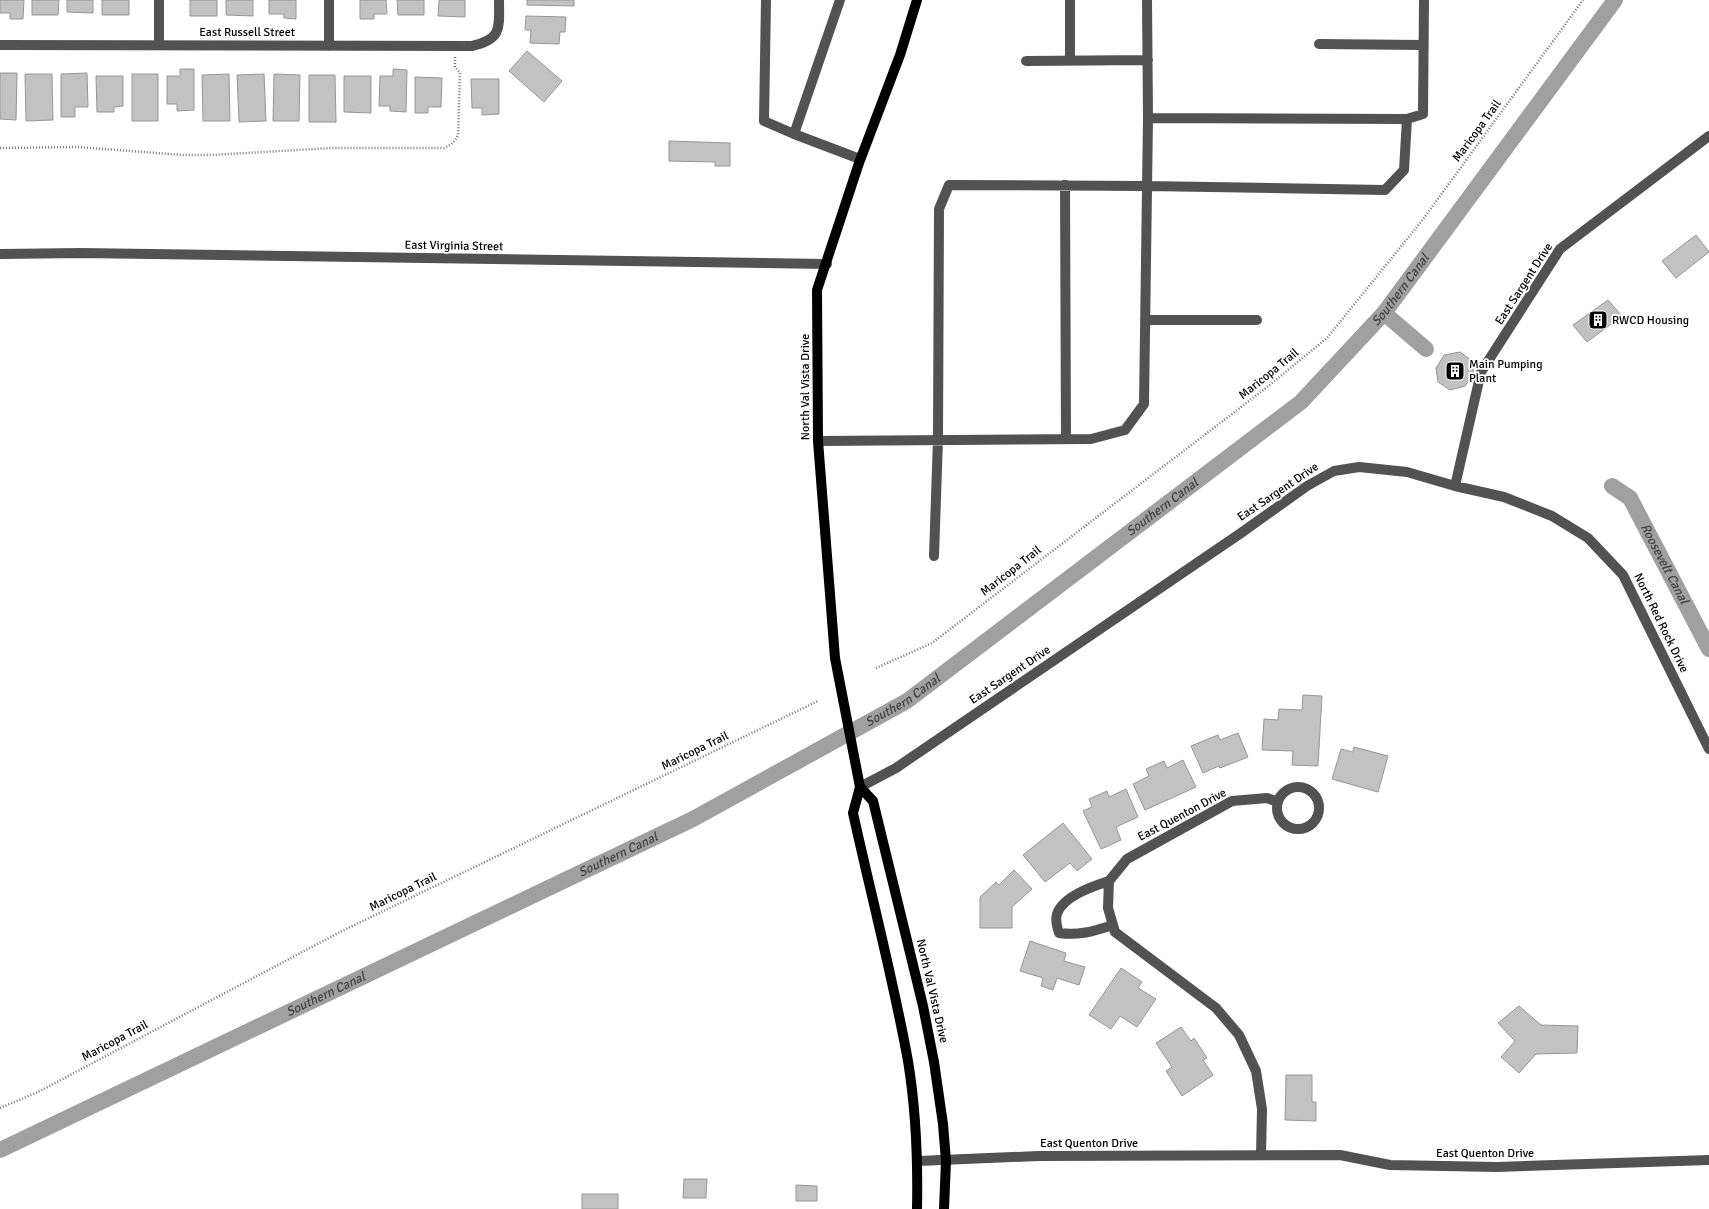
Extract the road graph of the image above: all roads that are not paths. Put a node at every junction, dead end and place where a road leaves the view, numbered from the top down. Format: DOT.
graph roads {
  1 [pos="159,0"];
  2 [pos="329,0"];
  3 [pos="499,0"];
  4 [pos="766,0"];
  5 [pos="840,0"];
  6 [pos="917,0"];
  7 [pos="1070,0"];
  8 [pos="1148,0"];
  9 [pos="1424,0"];
  10 [pos="1319,44"];
  11 [pos="0,45"];
  12 [pos="159,45"];
  13 [pos="1423,45"];
  14 [pos="329,46"];
  15 [pos="1070,60"];
  16 [pos="1148,60"];
  17 [pos="1026,61"];
  18 [pos="1148,118"];
  19 [pos="1407,119"];
  20 [pos="794,134"];
  21 [pos="1709,136"];
  22 [pos="860,159"];
  23 [pos="1065,185"];
  24 [pos="1147,186"];
  25 [pos="0,254"];
  26 [pos="827,264"];
  27 [pos="1145,320"];
  28 [pos="1257,320"];
  29 [pos="938,439"];
  30 [pos="1066,439"];
  31 [pos="818,440"];
  32 [pos="1455,486"];
  33 [pos="934,556"];
  34 [pos="1709,749"];
  35 [pos="860,788"];
  36 [pos="1278,802"];
  37 [pos="1109,880"];
  38 [pos="1113,925"];
  39 [pos="1261,1155"];
  40 [pos="1709,1160"];
  41 [pos="918,1161"];
  42 [pos="946,1161"];
  43 [pos="917,1209"];
  44 [pos="944,1209"];
  1 -- 12 [label="street"];
  2 -- 14 [label="street"];
  3 -- 14 [label="street, East Russell Street"];
  4 -- 20 [label="street"];
  5 -- 20 [label="street"];
  6 -- 22 [label="main road, North Val Vista Drive"];
  7 -- 15 [label="street"];
  8 -- 16 [label="street"];
  9 -- 13 [label="street"];
  10 -- 13 [label="street"];
  11 -- 12 [label="street, East Russell Street"];
  12 -- 14 [label="street, East Russell Street"];
  13 -- 19 [label="street"];
  15 -- 16 [label="street"];
  15 -- 17 [label="street"];
  16 -- 18 [label="street"];
  18 -- 19 [label="street"];
  18 -- 24 [label="street"];
  19 -- 24 [label="street"];
  20 -- 22 [label="street"];
  21 -- 32 [label="street, East Sargent Drive"];
  22 -- 26 [label="main road, North Val Vista Drive"];
  23 -- 24 [label="street"];
  23 -- 29 [label="street"];
  23 -- 30 [label="street"];
  24 -- 27 [label="street"];
  25 -- 26 [label="street, East Virginia Street"];
  26 -- 31 [label="main road, North Val Vista Drive"];
  27 -- 28 [label="street"];
  27 -- 30 [label="street"];
  29 -- 30 [label="street"];
  29 -- 31 [label="street"];
  29 -- 33 [label="street"];
  31 -- 35 [label="main road, North Val Vista Drive"];
  32 -- 34 [label="street, North Red Rock Drive"];
  32 -- 35 [label="street, East Sargent Drive"];
  35 -- 41 [label="main road, North Val Vista Drive"];
  35 -- 42 [label="main road, North Val Vista Drive"];
  36 -- 36 [label="street"];
  36 -- 37 [label="street, East Quenton Drive"];
  37 -- 38 [label="street"];
  37 -- 38 [label="street, East Quenton Drive"];
  38 -- 39 [label="street"];
  39 -- 40 [label="street, East Quenton Drive"];
  39 -- 42 [label="street, East Quenton Drive"];
  41 -- 42 [label="street, East Quenton Drive"];
  41 -- 43 [label="main road, North Val Vista Drive"];
  42 -- 44 [label="main road, North Val Vista Drive"];
}
